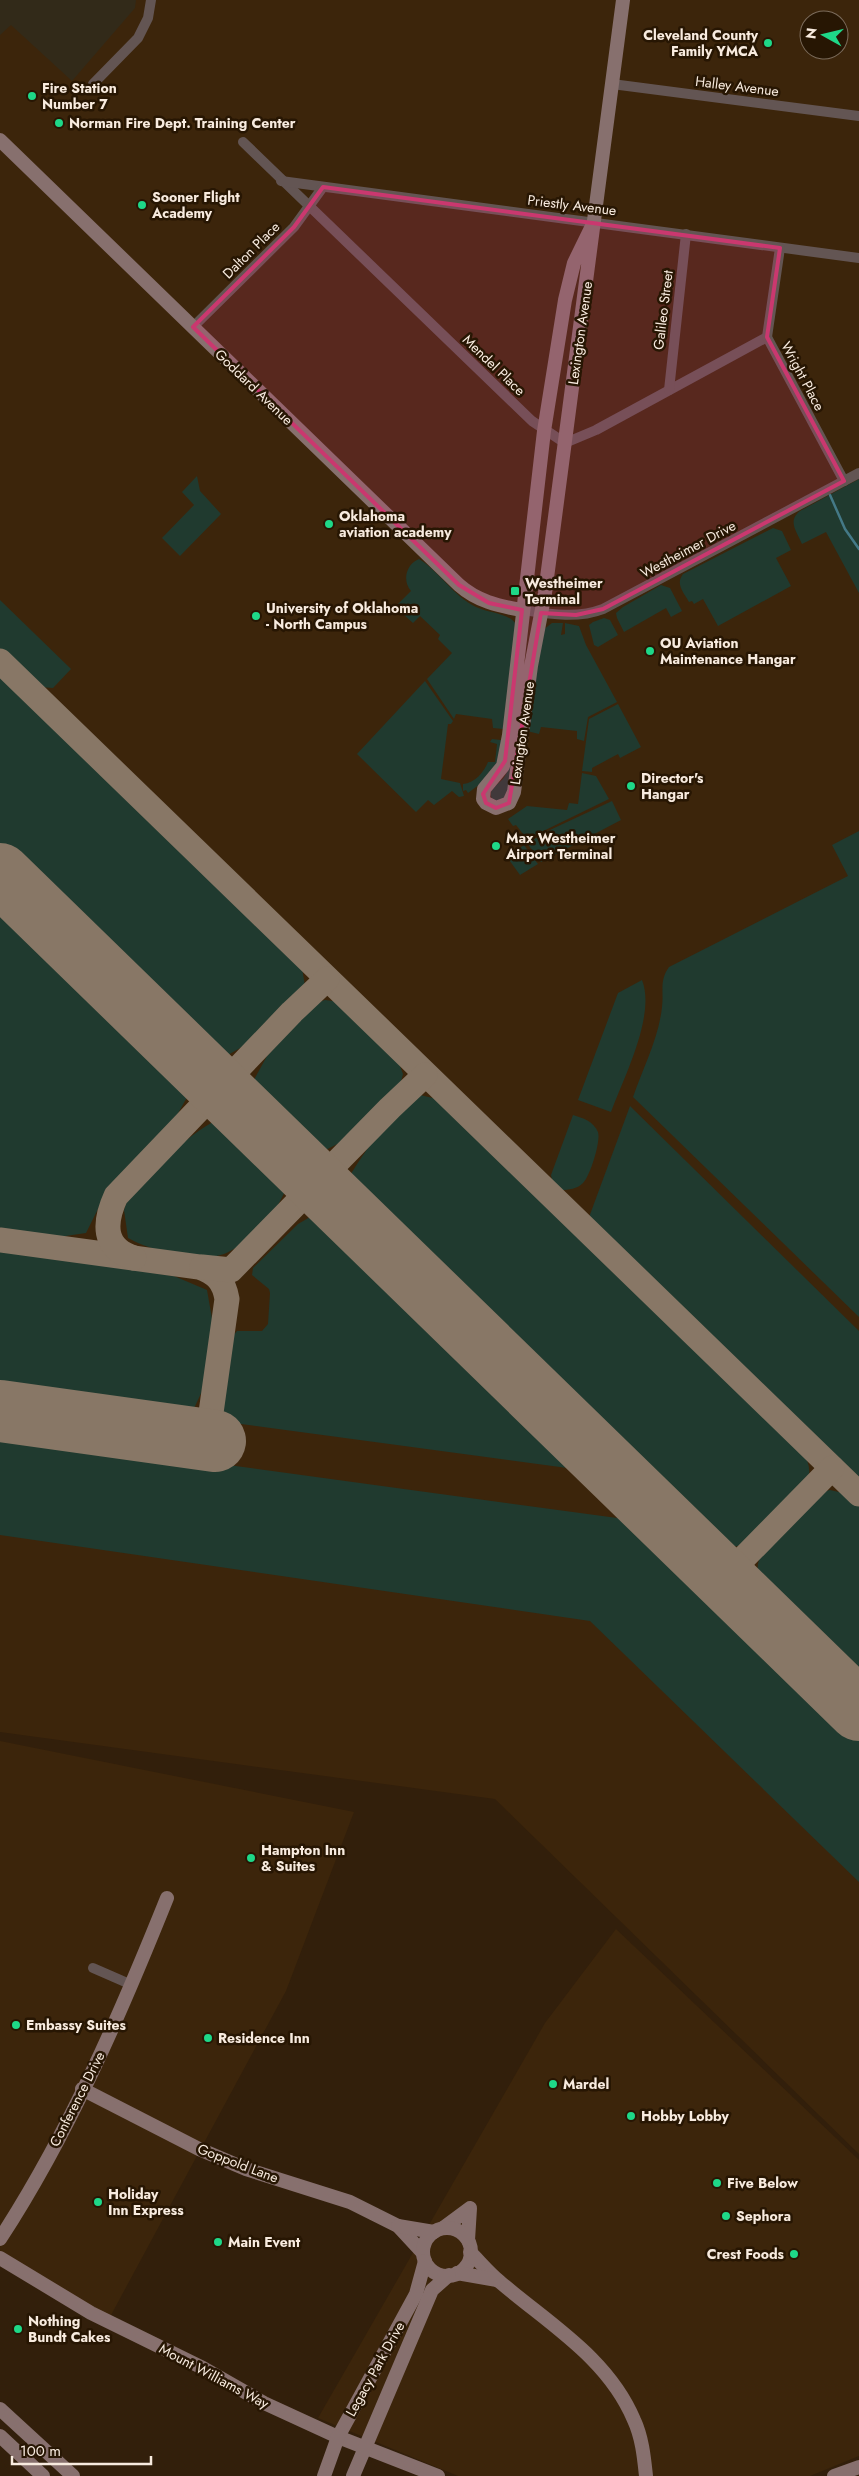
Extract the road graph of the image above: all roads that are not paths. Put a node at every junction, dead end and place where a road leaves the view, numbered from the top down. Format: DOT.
graph roads {
  1 [pos="151,0"];
  2 [pos="623,0"];
  3 [pos="94,84"];
  4 [pos="612,84"];
  5 [pos="859,116"];
  6 [pos="0,140"];
  7 [pos="243,142"];
  8 [pos="281,181"];
  9 [pos="323,186"];
  10 [pos="309,206"];
  11 [pos="594,222"];
  12 [pos="686,234"];
  13 [pos="780,248"];
  14 [pos="859,258"];
  15 [pos="193,327"];
  16 [pos="767,337"];
  17 [pos="669,390"];
  18 [pos="544,431"];
  19 [pos="565,443"];
  20 [pos="859,473"];
  21 [pos="844,481"];
  22 [pos="522,610"];
  23 [pos="541,613"];
  24 [pos="167,1898"];
  25 [pos="92,1968"];
  26 [pos="132,1985"];
  27 [pos="82,2089"];
  28 [pos="398,2226"];
  29 [pos="438,2230"];
  30 [pos="0,2239"];
  31 [pos="469,2246"];
  32 [pos="424,2257"];
  33 [pos="0,2258"];
  34 [pos="453,2274"];
  35 [pos="498,2281"];
  36 [pos="0,2409"];
  37 [pos="0,2436"];
  38 [pos="338,2437"];
  39 [pos="364,2448"];
  40 [pos="859,2467"];
  41 [pos="43,2476"];
  42 [pos="73,2476"];
  43 [pos="324,2476"];
  44 [pos="353,2476"];
  45 [pos="438,2476"];
  46 [pos="646,2476"];
  47 [pos="834,2476"];
  1 -- 3 [label="street"];
  2 -- 4 [label="street, Lexington Avenue"];
  4 -- 5 [label="street, Halley Avenue"];
  4 -- 11 [label="street, Lexington Avenue"];
  6 -- 15 [label="street, Goddard Avenue"];
  7 -- 8 [label="street, Mendel Place"];
  8 -- 9 [label="street, Priestly Avenue"];
  8 -- 10 [label="street, Mendel Place"];
  9 -- 10 [label="street, Dalton Place"];
  9 -- 11 [label="street, Priestly Avenue"];
  10 -- 15 [label="street, Dalton Place"];
  10 -- 18 [label="street, Mendel Place"];
  11 -- 12 [label="street, Priestly Avenue"];
  11 -- 18 [label="street, Lexington Avenue"];
  11 -- 19 [label="street, Lexington Avenue"];
  12 -- 13 [label="street, Priestly Avenue"];
  12 -- 17 [label="street, Galileo Street"];
  13 -- 14 [label="street, Priestly Avenue"];
  13 -- 16 [label="street, Wright Place"];
  15 -- 22 [label="street, Goddard Avenue"];
  16 -- 17 [label="street"];
  16 -- 21 [label="street, Wright Place"];
  17 -- 19 [label="street"];
  18 -- 19 [label="street, Mendel Place"];
  18 -- 22 [label="street, Lexington Avenue"];
  19 -- 23 [label="street, Lexington Avenue"];
  20 -- 21 [label="street, Westheimer Drive"];
  21 -- 23 [label="street, Westheimer Drive"];
  22 -- 23 [label="street, Westheimer Drive"];
  22 -- 23 [label="street, Lexington Avenue"];
  24 -- 26 [label="street, Conference Drive"];
  25 -- 26 [label="street"];
  26 -- 27 [label="street, Conference Drive"];
  27 -- 28 [label="street, Goppold Lane"];
  27 -- 30 [label="street, Conference Drive"];
  28 -- 29 [label="street, Goppold Lane"];
  28 -- 32 [label="street, Goppold Lane"];
  29 -- 31 [label="street"];
  29 -- 31 [label="street"];
  29 -- 32 [label="street"];
  31 -- 34 [label="street"];
  31 -- 35 [label="street"];
  32 -- 34 [label="street"];
  32 -- 38 [label="street, Legacy Park Drive"];
  33 -- 38 [label="street, Mount Williams Way"];
  34 -- 35 [label="street"];
  34 -- 39 [label="street, Legacy Park Drive"];
  35 -- 46 [label="street"];
  36 -- 42 [label="street"];
  37 -- 41 [label="street"];
  38 -- 39 [label="street, Mount Williams Way"];
  38 -- 43 [label="street, Legacy Park Drive"];
  39 -- 44 [label="street, Legacy Park Drive"];
  39 -- 45 [label="street, Mount Williams Way"];
  40 -- 47 [label="street"];
}
